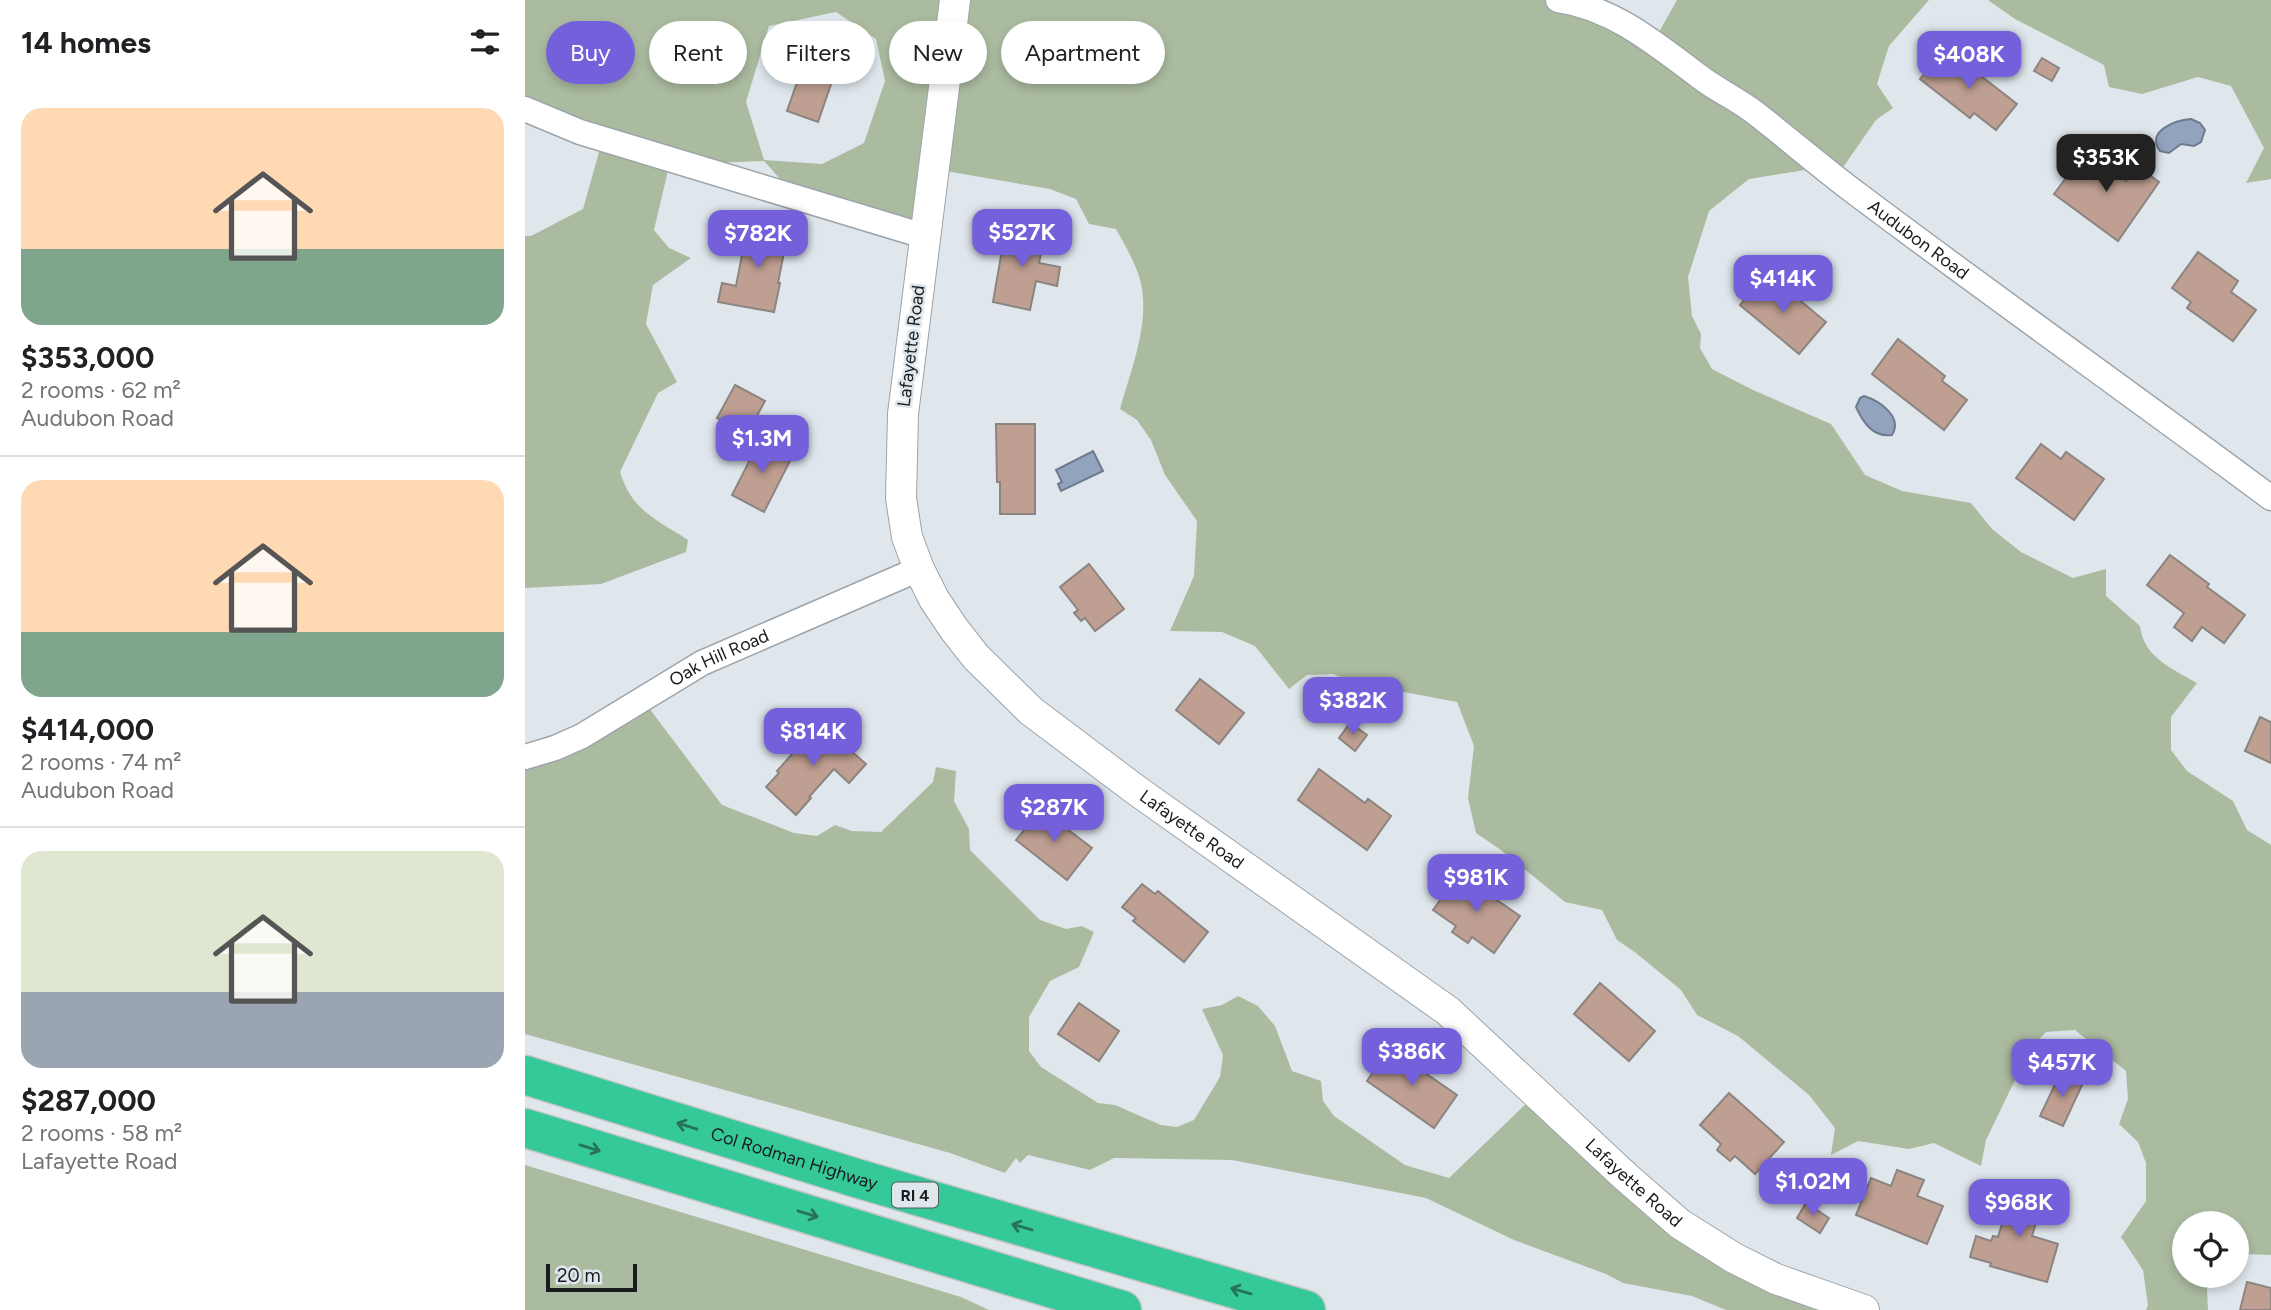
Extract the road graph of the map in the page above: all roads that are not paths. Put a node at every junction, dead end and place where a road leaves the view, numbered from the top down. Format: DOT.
graph roads {
  1 [pos="955,0"];
  2 [pos="1558,0"];
  3 [pos="525,109"];
  4 [pos="924,236"];
  5 [pos="2271,498"];
  6 [pos="919,569"];
  7 [pos="525,757"];
  8 [pos="525,1075"];
  9 [pos="525,1128"];
  10 [pos="1122,1310"];
  11 [pos="1306,1310"];
  12 [pos="1864,1310"];
  1 -- 4 [label="street, Lafayette Road"];
  2 -- 5 [label="street, Audubon Road"];
  3 -- 4 [label="street"];
  4 -- 6 [label="street, Lafayette Road"];
  6 -- 7 [label="street, Oak Hill Road"];
  6 -- 12 [label="street, Lafayette Road"];
  11 -- 8 [label="highway, Col Rodman Highway / RI 4, one-way"];
  9 -- 10 [label="highway, one-way"];
}
